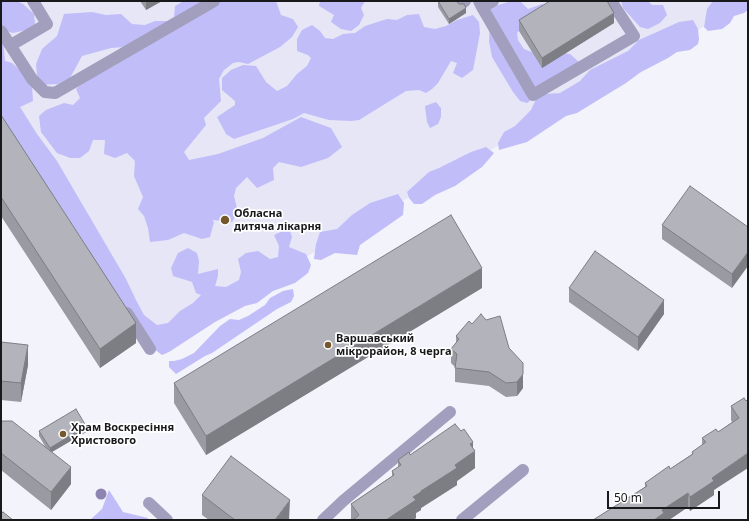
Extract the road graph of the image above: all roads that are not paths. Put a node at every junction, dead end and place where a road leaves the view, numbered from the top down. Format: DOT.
graph roads {
  1 [pos="33,1"];
  2 [pos="214,1"];
  3 [pos="493,1"];
  4 [pos="612,1"];
  5 [pos="480,4"];
  6 [pos="1,31"];
  7 [pos="11,45"];
  8 [pos="122,303"];
  9 [pos="150,349"];
  10 [pos="450,412"];
  11 [pos="524,470"];
  12 [pos="148,503"];
  13 [pos="167,520"];
  14 [pos="323,520"];
  15 [pos="462,520"];
  1 -- 7 [label="lane"];
  2 -- 7 [label="lane"];
  3 -- 5 [label="lane"];
  4 -- 5 [label="lane"];
  6 -- 7 [label="lane"];
  8 -- 9 [label="lane"];
  10 -- 14 [label="lane"];
  11 -- 15 [label="lane"];
  12 -- 13 [label="lane"];
}
